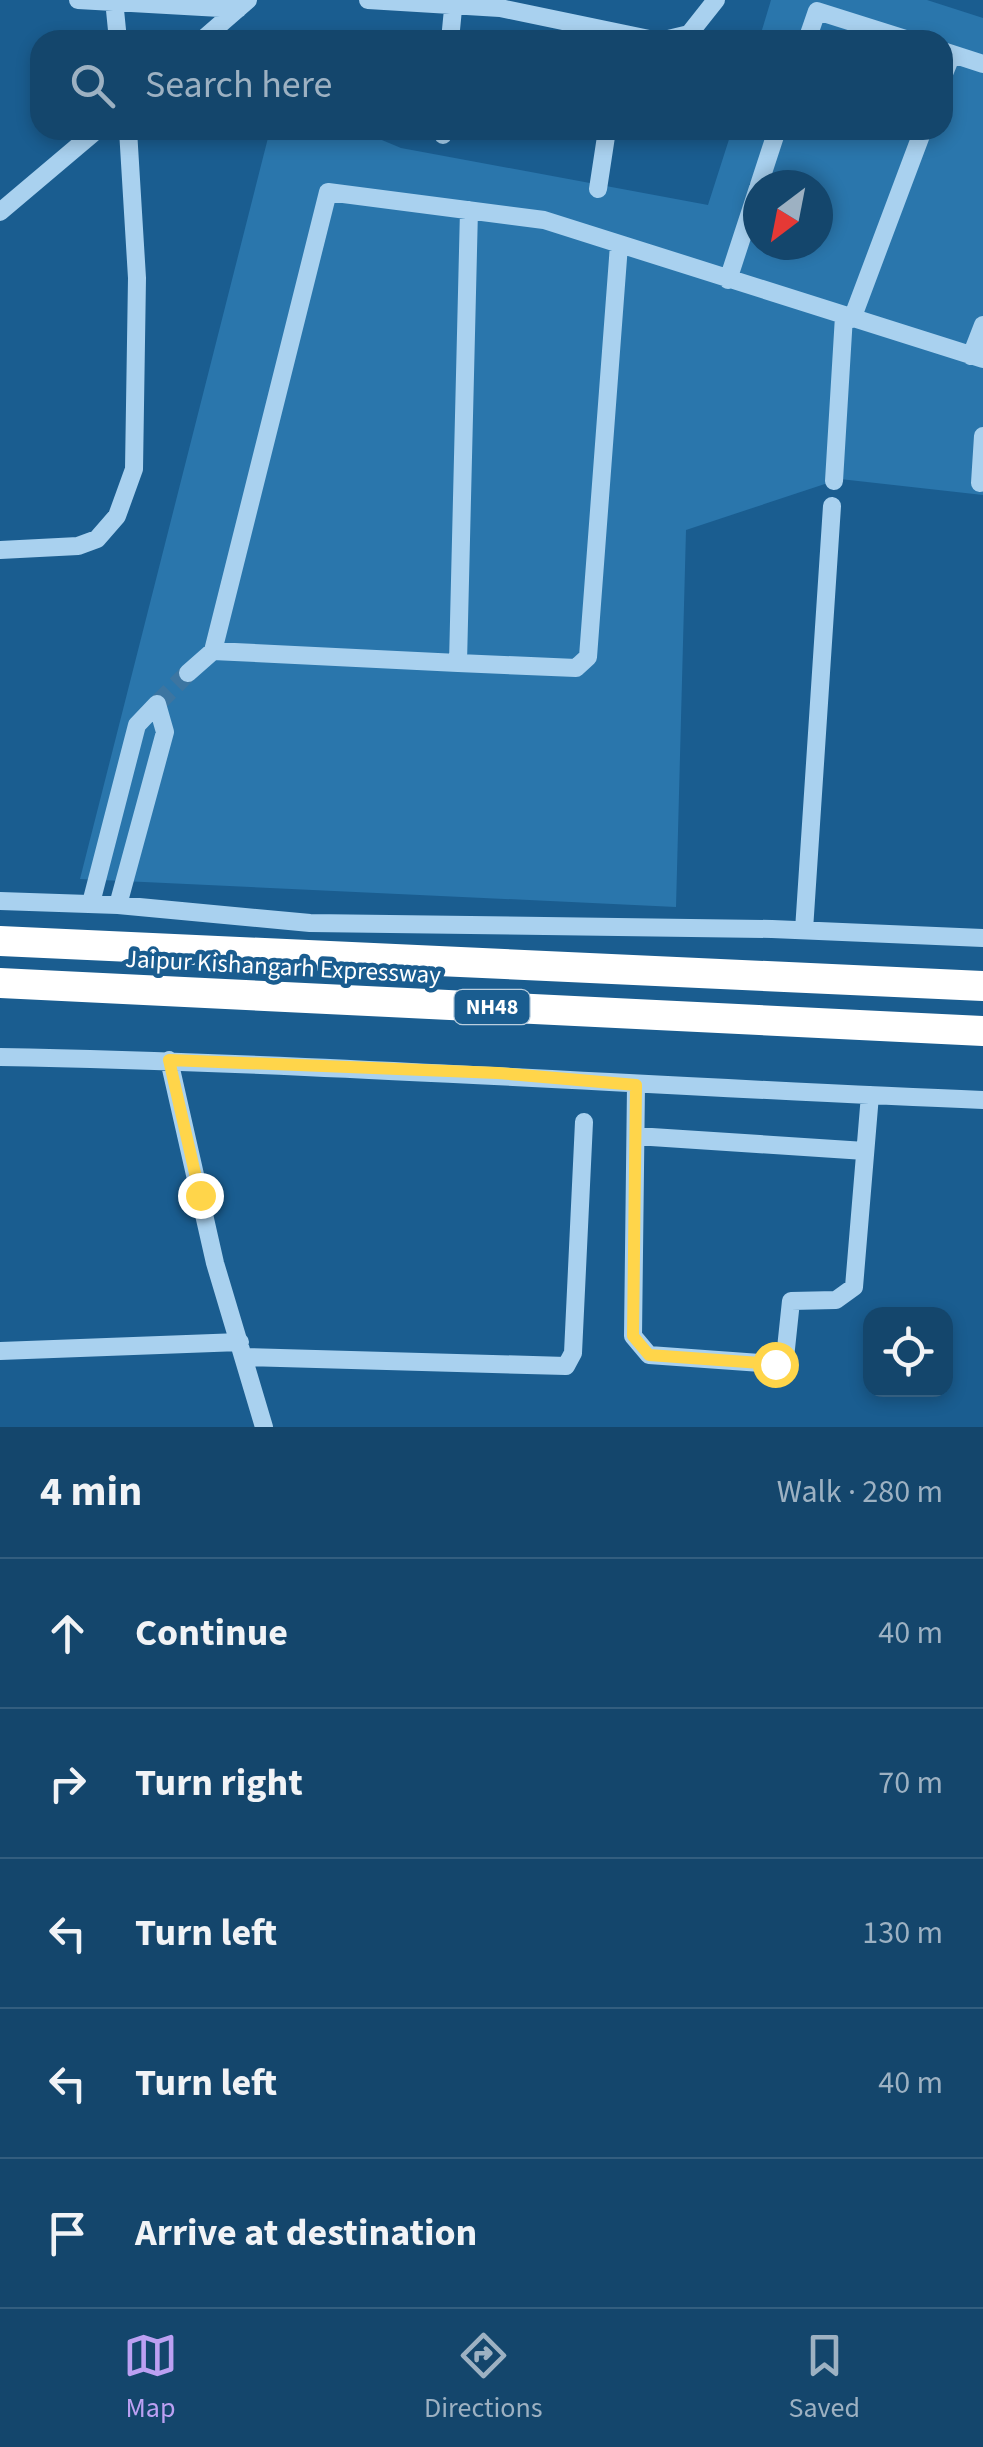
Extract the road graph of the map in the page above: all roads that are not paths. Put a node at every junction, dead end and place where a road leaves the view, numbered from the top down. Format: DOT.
graph roads {
  1 [pos="78,0"];
  2 [pos="368,0"];
  3 [pos="716,0"];
  4 [pos="114,2"];
  5 [pos="504,4"];
  6 [pos="243,5"];
  7 [pos="453,8"];
  8 [pos="117,30"];
  9 [pos="214,30"];
  10 [pos="451,30"];
  11 [pos="597,30"];
  12 [pos="692,30"];
  13 [pos="810,30"];
  14 [pos="877,30"];
  15 [pos="953,54"];
  16 [pos="983,64"];
  17 [pos="85,140"];
  18 [pos="129,140"];
  19 [pos="605,140"];
  20 [pos="774,140"];
  21 [pos="919,140"];
  22 [pos="764,170"];
  23 [pos="598,188"];
  24 [pos="468,210"];
  25 [pos="0,212"];
  26 [pos="743,234"];
  27 [pos="619,245"];
  28 [pos="728,280"];
  29 [pos="848,318"];
  30 [pos="983,325"];
  31 [pos="977,358"];
  32 [pos="983,436"];
  33 [pos="834,481"];
  34 [pos="980,484"];
  35 [pos="832,506"];
  36 [pos="0,550"];
  37 [pos="212,651"];
  38 [pos="458,663"];
  39 [pos="188,673"];
  40 [pos="0,901"];
  41 [pos="90,904"];
  42 [pos="118,904"];
  43 [pos="804,930"];
  44 [pos="983,938"];
  45 [pos="0,941"];
  46 [pos="0,983"];
  47 [pos="983,986"];
  48 [pos="983,1032"];
  49 [pos="0,1057"];
  50 [pos="169,1060"];
  51 [pos="636,1085"];
  52 [pos="870,1095"];
  53 [pos="983,1100"];
  54 [pos="584,1122"];
  55 [pos="636,1136"];
  56 [pos="865,1151"];
  57 [pos="243,1349"];
  58 [pos="0,1352"];
  59 [pos="264,1427"];
  1 -- 4 [label="street"];
  2 -- 7 [label="street"];
  3 -- 12 [label="street"];
  4 -- 6 [label="street"];
  4 -- 8 [label="street"];
  5 -- 7 [label="street"];
  5 -- 11 [label="street"];
  6 -- 9 [label="street"];
  7 -- 10 [label="street"];
  13 -- 14 [label="street"];
  15 -- 16 [label="street"];
  17 -- 25 [label="street"];
  18 -- 36 [label="street"];
  19 -- 23 [label="street"];
  20 -- 22 [label="street"];
  21 -- 29 [label="street"];
  24 -- 27 [label="street"];
  24 -- 37 [label="street"];
  24 -- 38 [label="street"];
  26 -- 28 [label="street"];
  27 -- 28 [label="street"];
  27 -- 38 [label="street"];
  28 -- 29 [label="street"];
  29 -- 31 [label="street"];
  29 -- 33 [label="street"];
  30 -- 31 [label="street"];
  32 -- 34 [label="street"];
  35 -- 43 [label="street"];
  37 -- 38 [label="street"];
  37 -- 39 [label="street"];
  40 -- 41 [label="street"];
  41 -- 42 [label="street"];
  41 -- 42 [label="street"];
  42 -- 43 [label="street"];
  43 -- 44 [label="street"];
  45 -- 47 [label="highway, Jaipur Kishangarh Expressway / NH48"];
  46 -- 48 [label="highway, Jaipur Kishangarh Expressway / NH48"];
  49 -- 50 [label="street"];
  50 -- 51 [label="street"];
  50 -- 57 [label="street"];
  51 -- 52 [label="street"];
  51 -- 55 [label="street"];
  52 -- 53 [label="street"];
  52 -- 56 [label="street"];
  54 -- 57 [label="street"];
  55 -- 56 [label="street"];
  55 -- 56 [label="street"];
  57 -- 58 [label="street"];
  57 -- 59 [label="street"];
}
